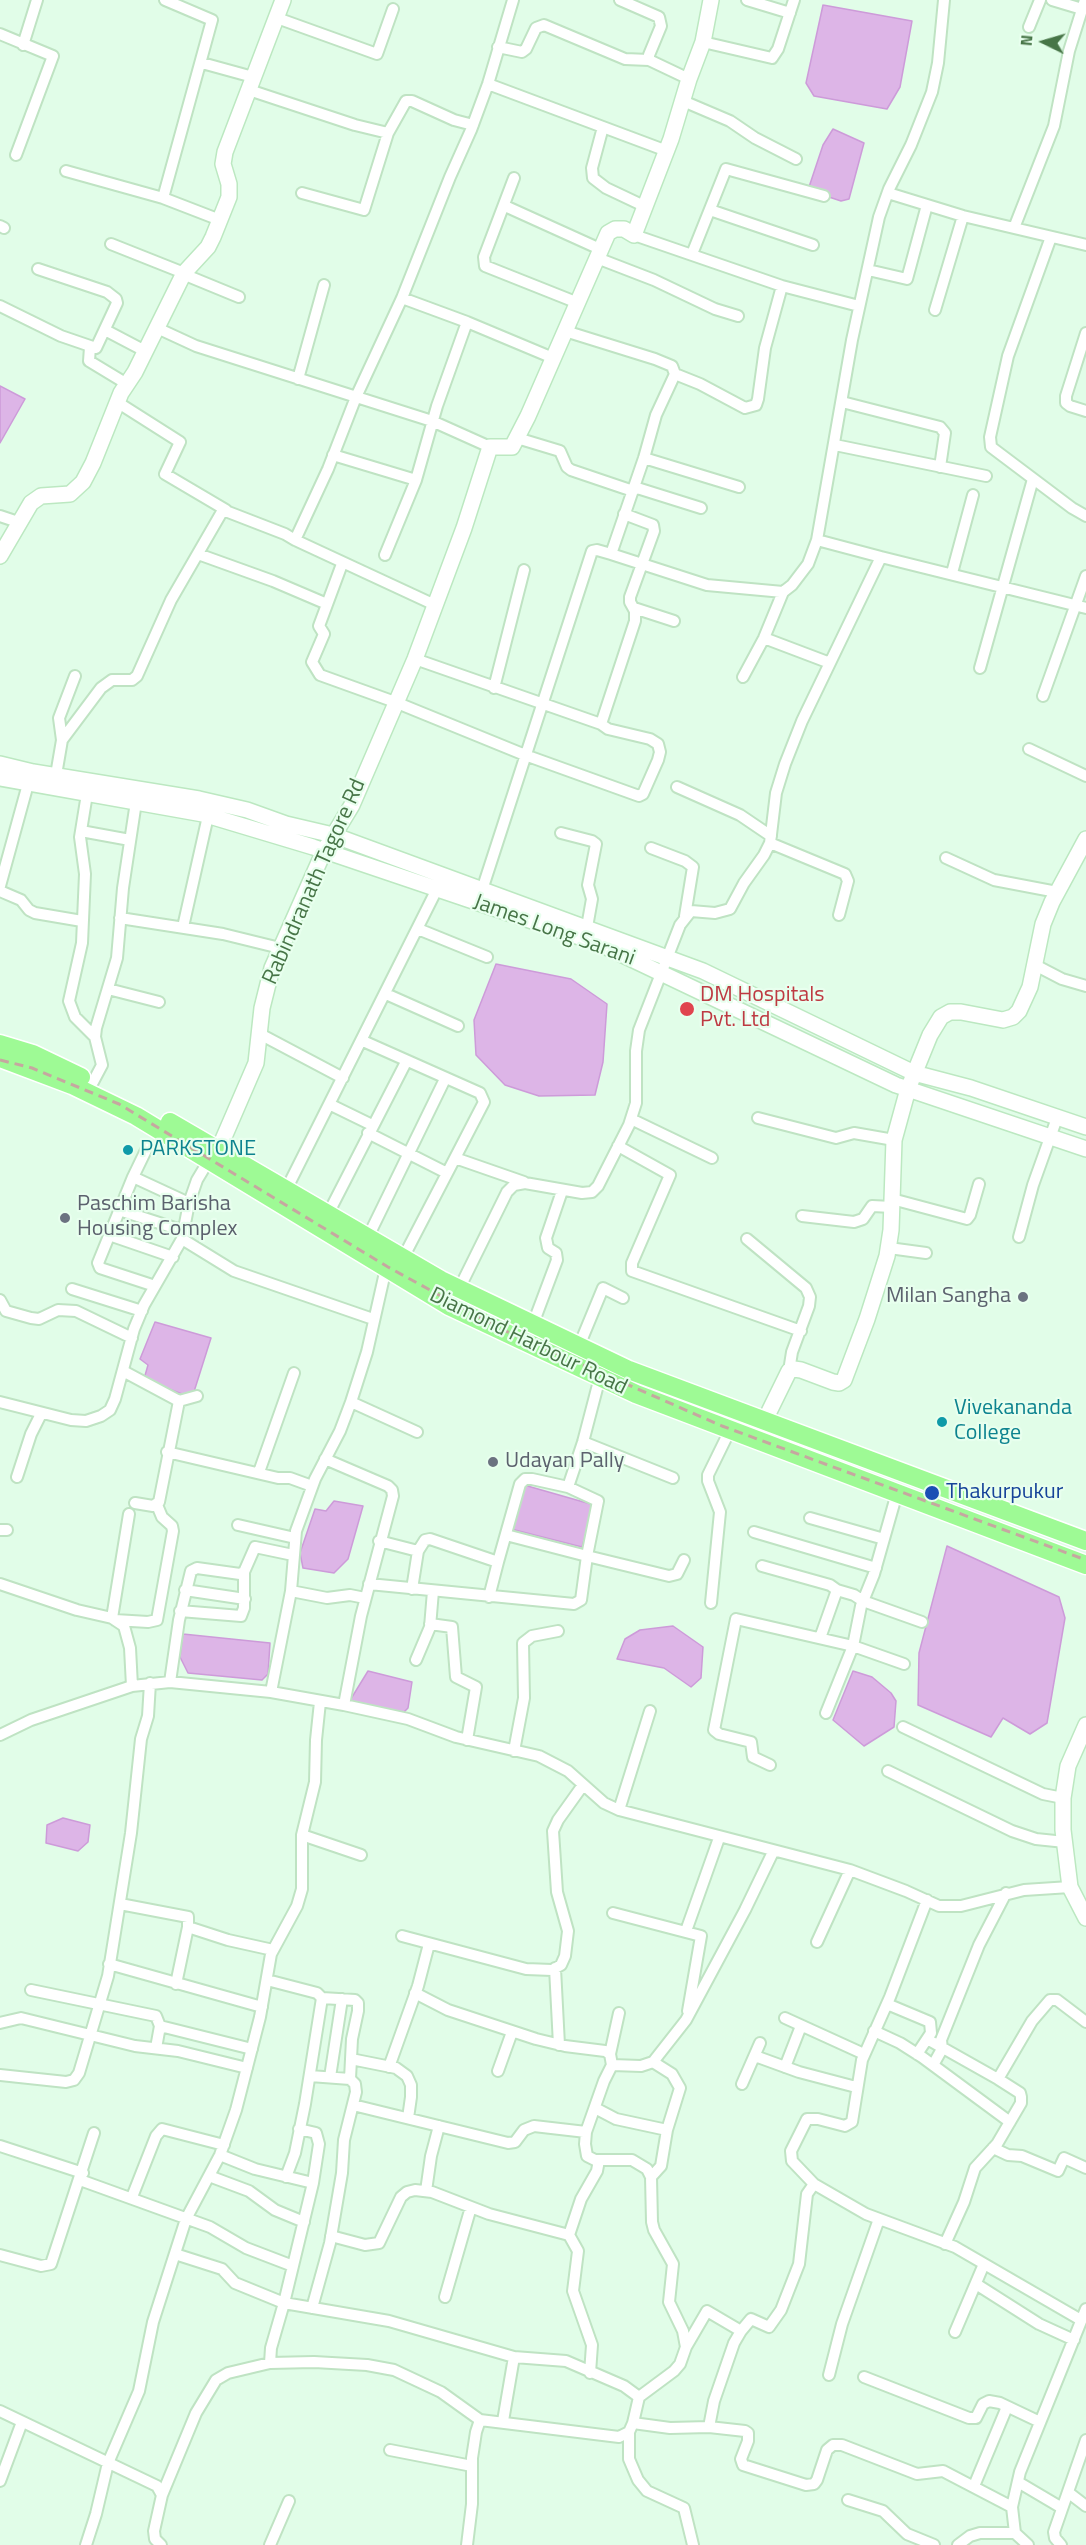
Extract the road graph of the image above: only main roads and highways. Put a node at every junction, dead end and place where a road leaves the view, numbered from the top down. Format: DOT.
graph roads {
  1 [pos="0,1044"];
  2 [pos="0,1058"];
  3 [pos="214,1155"];
  4 [pos="283,1196"];
  5 [pos="438,1278"];
  6 [pos="429,1294"];
  7 [pos="823,1444"];
  8 [pos="816,1463"];
  9 [pos="1086,1541"];
  10 [pos="1086,1565"];
  1 -- 3 [label="highway, Diamond Harbour Road"];
  2 -- 3 [label="highway, Diamond Harbour Road"];
  3 -- 4 [label="highway, Diamond Harbour Road"];
  4 -- 5 [label="highway, Diamond Harbour Road"];
  4 -- 6 [label="highway, Diamond Harbour Road"];
  5 -- 6 [label="highway"];
  5 -- 7 [label="highway, Diamond Harbour Road"];
  6 -- 8 [label="highway, Diamond Harbour Road"];
  7 -- 8 [label="highway"];
  7 -- 9 [label="highway, Diamond Harbour Road"];
  8 -- 10 [label="highway, Diamond Harbour Road"];
}
